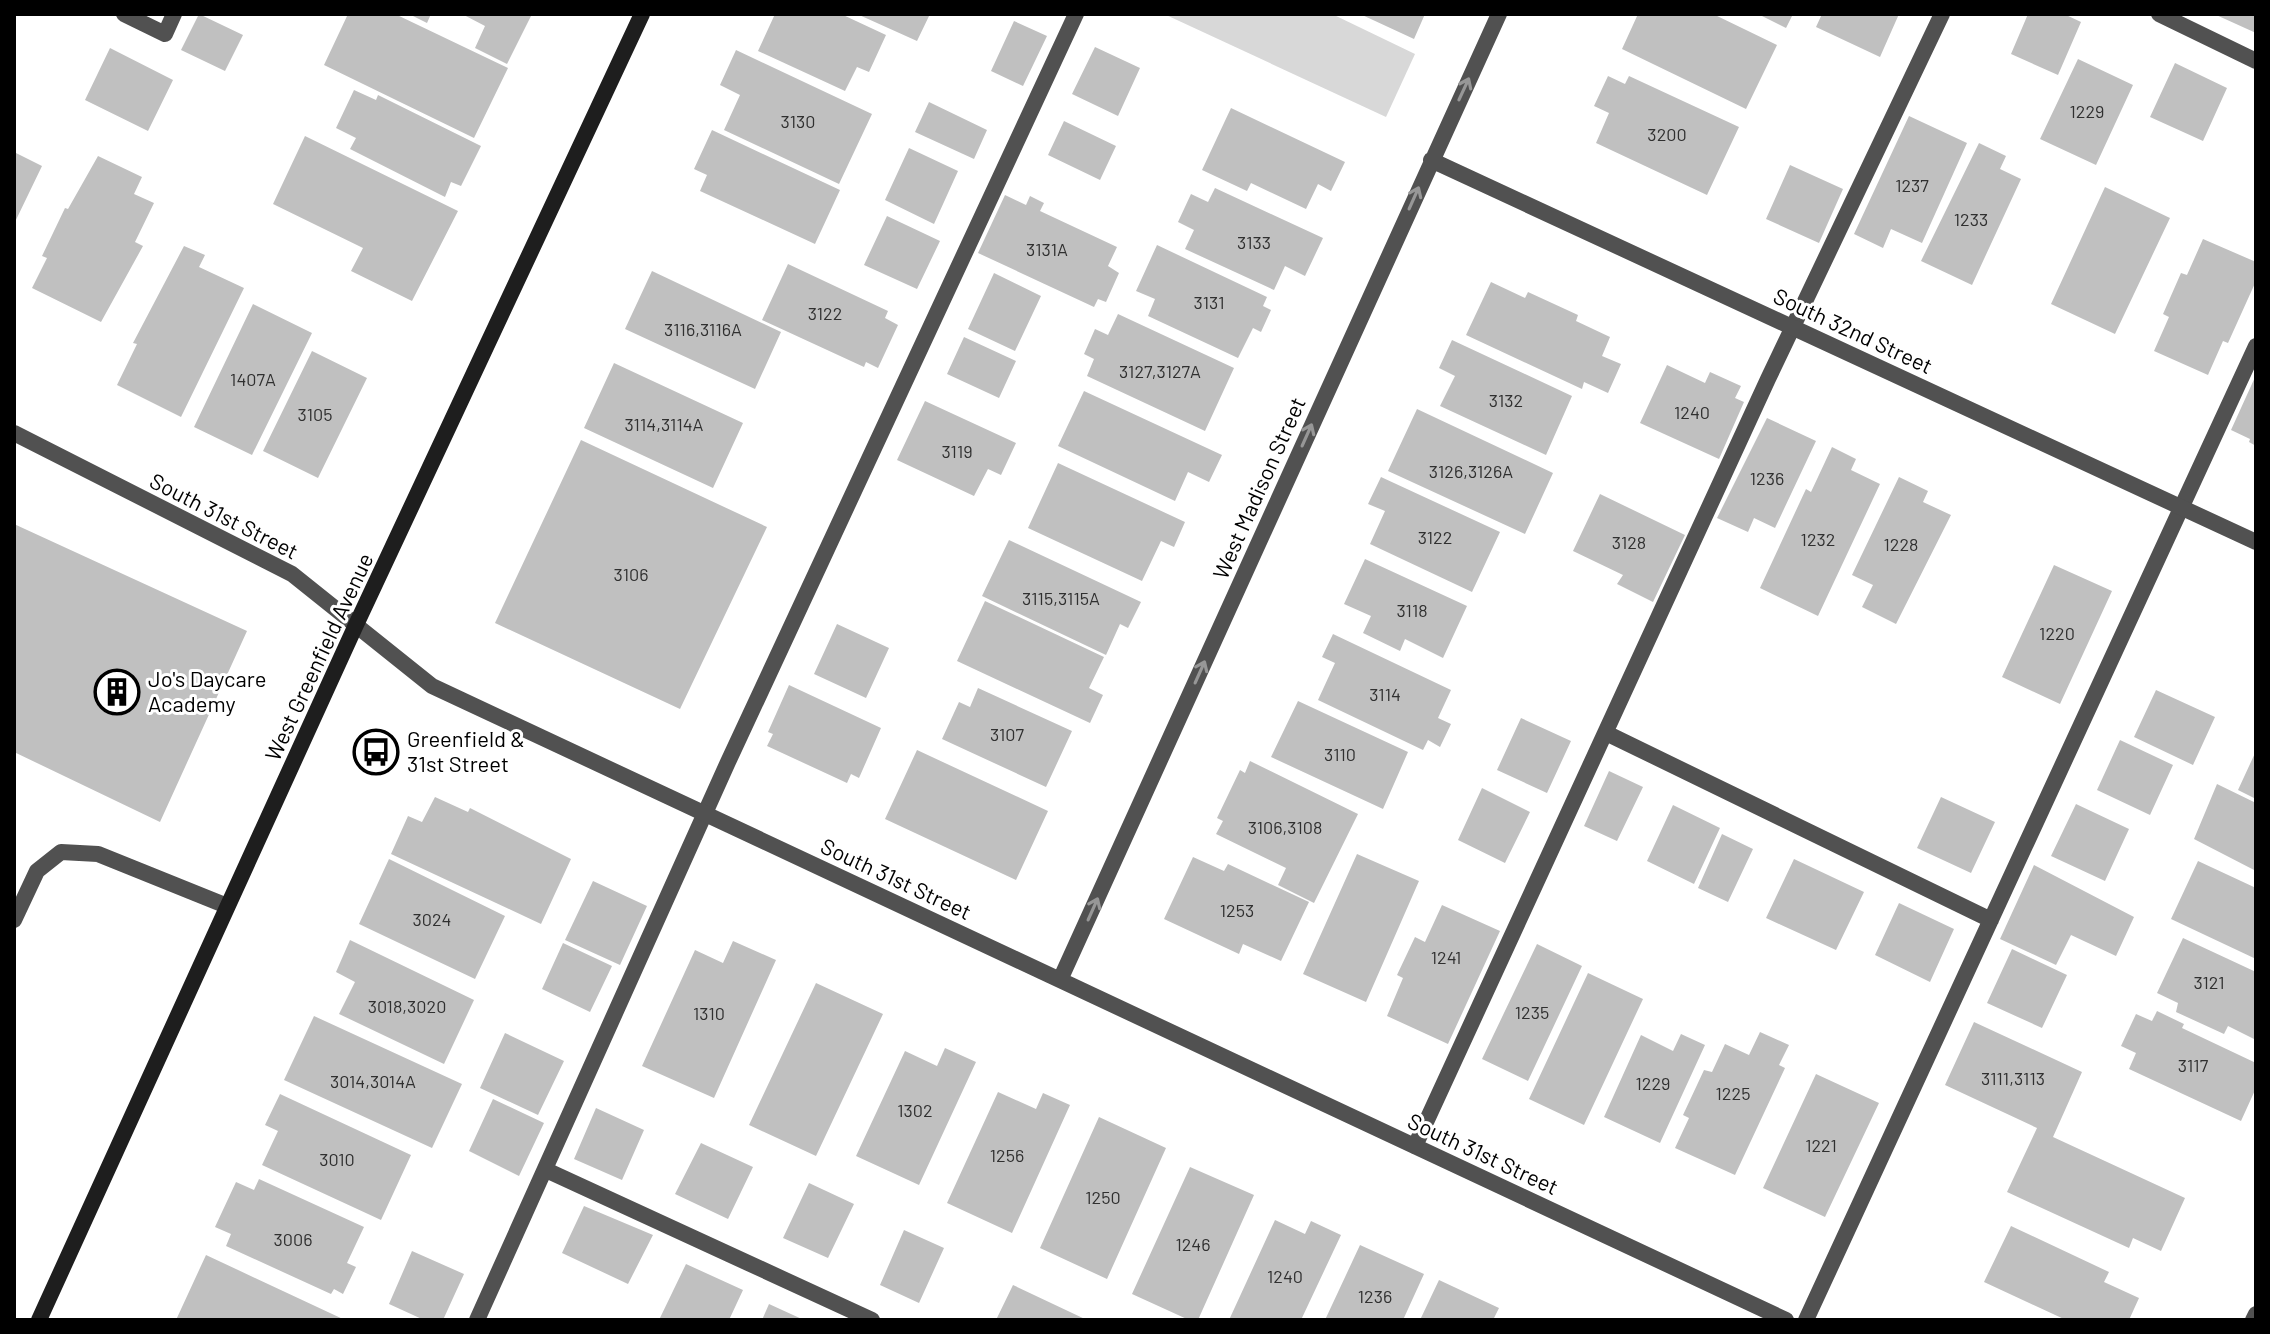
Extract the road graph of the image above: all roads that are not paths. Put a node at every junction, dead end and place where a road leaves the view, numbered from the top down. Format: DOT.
graph roads {
  1 [pos="124,14"];
  2 [pos="174,14"];
  3 [pos="642,14"];
  4 [pos="1076,14"];
  5 [pos="1499,14"];
  6 [pos="1942,14"];
  7 [pos="2159,14"];
  8 [pos="2256,61"];
  9 [pos="1431,160"];
  10 [pos="1792,327"];
  11 [pos="2256,346"];
  12 [pos="14,433"];
  13 [pos="2181,508"];
  14 [pos="2256,542"];
  15 [pos="355,627"];
  16 [pos="1606,733"];
  17 [pos="705,814"];
  18 [pos="227,906"];
  19 [pos="14,920"];
  20 [pos="1991,920"];
  21 [pos="1060,980"];
  22 [pos="1415,1146"];
  23 [pos="546,1170"];
  24 [pos="2256,1314"];
  25 [pos="39,1320"];
  26 [pos="477,1320"];
  27 [pos="872,1320"];
  28 [pos="1786,1320"];
  29 [pos="1806,1320"];
  30 [pos="2253,1320"];
  1 -- 2 [label="street"];
  3 -- 15 [label="main road, West Greenfield Avenue"];
  4 -- 17 [label="street"];
  9 -- 5 [label="street, West Madison Street, one-way"];
  6 -- 10 [label="street"];
  7 -- 8 [label="street"];
  9 -- 10 [label="street, South 32nd Street"];
  21 -- 9 [label="street, West Madison Street, one-way"];
  10 -- 13 [label="street, South 32nd Street"];
  10 -- 16 [label="street"];
  11 -- 13 [label="street"];
  12 -- 15 [label="street, South 31st Street"];
  13 -- 14 [label="street, South 32nd Street"];
  13 -- 20 [label="street"];
  15 -- 17 [label="street, South 31st Street"];
  15 -- 18 [label="main road, West Greenfield Avenue"];
  16 -- 20 [label="street"];
  16 -- 22 [label="street"];
  17 -- 21 [label="street, South 31st Street"];
  17 -- 23 [label="street"];
  18 -- 19 [label="street"];
  18 -- 25 [label="main road, West Greenfield Avenue"];
  20 -- 29 [label="street"];
  21 -- 22 [label="street, South 31st Street"];
  22 -- 28 [label="street, South 31st Street"];
  23 -- 26 [label="street"];
  23 -- 27 [label="street"];
  24 -- 30 [label="street"];
}
